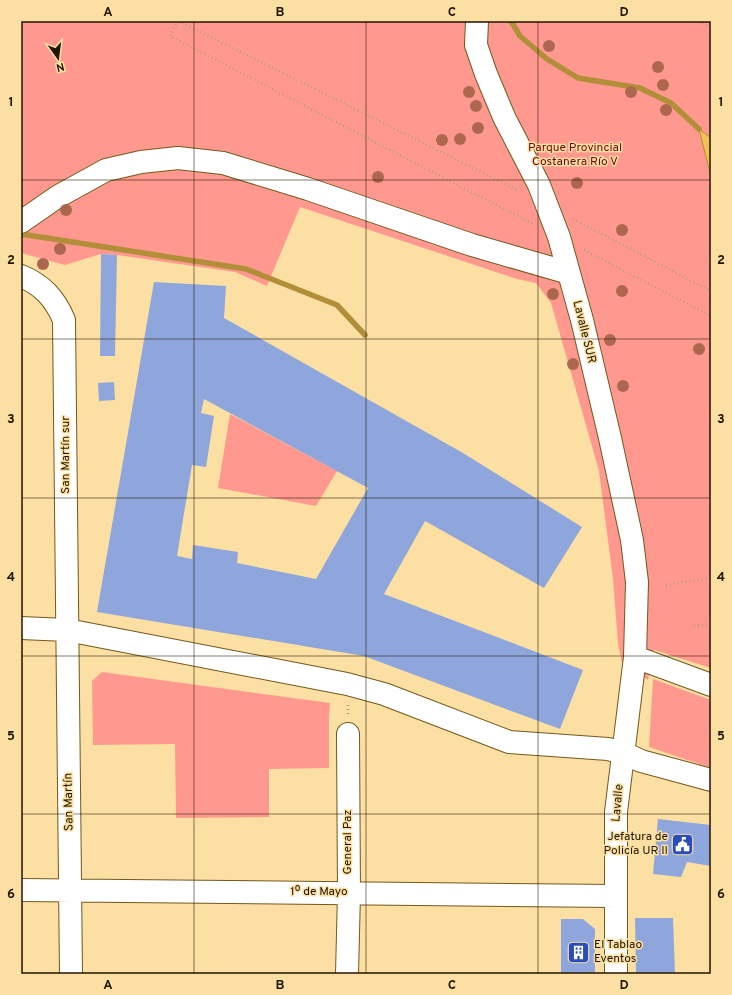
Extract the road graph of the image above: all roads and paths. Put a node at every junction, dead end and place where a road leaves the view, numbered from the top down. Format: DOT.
graph roads {
  1 [pos="178,21"];
  2 [pos="477,21"];
  3 [pos="699,21"];
  4 [pos="711,27"];
  5 [pos="520,191"];
  6 [pos="548,206"];
  7 [pos="21,222"];
  8 [pos="559,237"];
  9 [pos="569,273"];
  10 [pos="21,276"];
  11 [pos="711,291"];
  12 [pos="711,316"];
  13 [pos="711,578"];
  14 [pos="666,585"];
  15 [pos="711,624"];
  16 [pos="694,626"];
  17 [pos="21,628"];
  18 [pos="67,630"];
  19 [pos="634,657"];
  20 [pos="347,684"];
  21 [pos="711,685"];
  22 [pos="348,734"];
  23 [pos="624,753"];
  24 [pos="711,780"];
  25 [pos="21,890"];
  26 [pos="70,890"];
  27 [pos="349,893"];
  28 [pos="616,896"];
  29 [pos="71,974"];
  30 [pos="347,974"];
  31 [pos="616,974"];
  1 -- 5 [label="path"];
  1 -- 8 [label="path"];
  2 -- 6 [label="street, Lavalle SUR"];
  3 -- 4 [label="path"];
  6 -- 8 [label="street, Lavalle SUR"];
  6 -- 11 [label="path"];
  7 -- 9 [label="street"];
  8 -- 9 [label="street, Lavalle SUR"];
  8 -- 12 [label="path"];
  9 -- 19 [label="street, Lavalle SUR"];
  10 -- 18 [label="street, San Martín sur"];
  13 -- 14 [label="path"];
  15 -- 16 [label="path"];
  17 -- 18 [label="street"];
  18 -- 20 [label="street"];
  18 -- 26 [label="street, San Martín"];
  19 -- 21 [label="street"];
  19 -- 23 [label="street, Lavalle"];
  20 -- 22 [label="path"];
  20 -- 23 [label="street"];
  22 -- 27 [label="street, General Paz"];
  23 -- 24 [label="street"];
  23 -- 28 [label="street, Lavalle"];
  25 -- 26 [label="street, 1º de Mayo"];
  26 -- 27 [label="street, 1º de Mayo"];
  26 -- 29 [label="street, San Martín"];
  27 -- 28 [label="street, 1º de Mayo"];
  27 -- 30 [label="street, General Paz"];
  28 -- 31 [label="street, Lavalle"];
}
